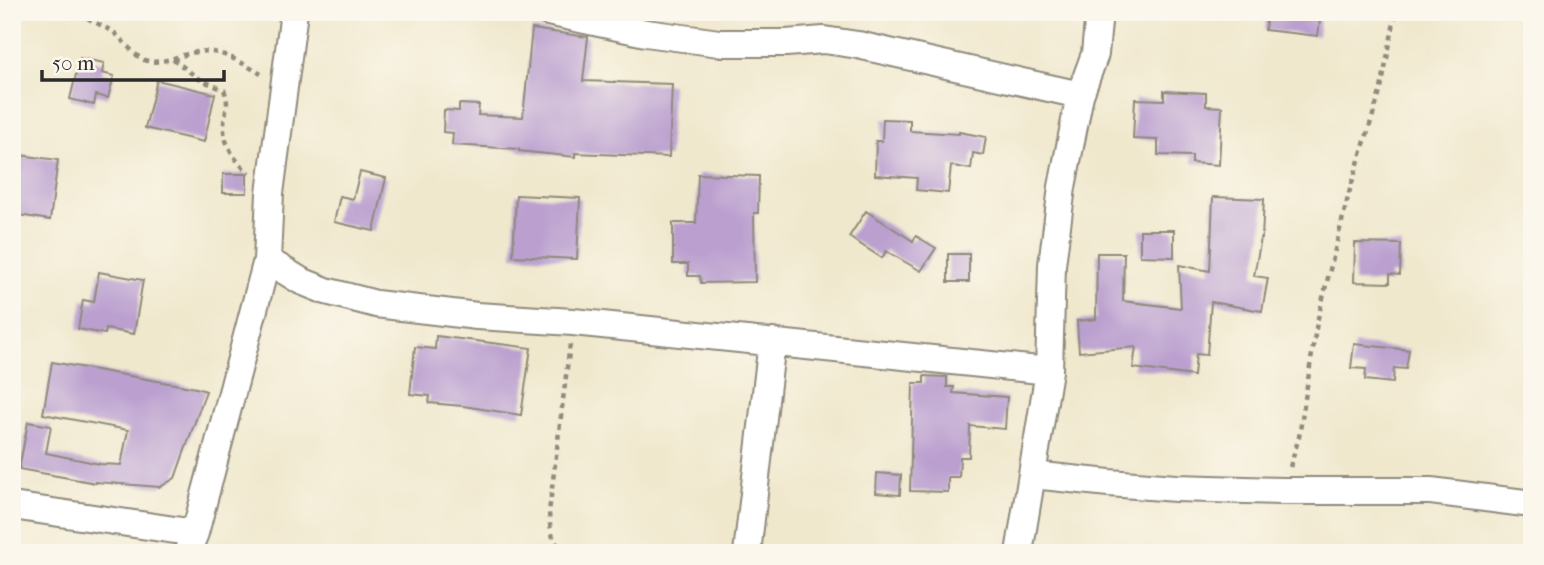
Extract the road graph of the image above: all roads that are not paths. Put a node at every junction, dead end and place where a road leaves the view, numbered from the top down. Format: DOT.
graph roads {
  1 [pos="294,12"];
  2 [pos="548,12"];
  3 [pos="1100,12"];
  4 [pos="1080,95"];
  5 [pos="267,260"];
  6 [pos="772,342"];
  7 [pos="1049,370"];
  8 [pos="1033,475"];
  9 [pos="1532,504"];
  10 [pos="12,506"];
  11 [pos="191,543"];
  12 [pos="747,553"];
  13 [pos="1019,553"];
  1 -- 5 [label="street"];
  2 -- 4 [label="street"];
  3 -- 4 [label="street"];
  4 -- 7 [label="street"];
  5 -- 6 [label="street"];
  5 -- 11 [label="street"];
  6 -- 7 [label="street"];
  6 -- 12 [label="street"];
  7 -- 8 [label="street"];
  8 -- 9 [label="street"];
  8 -- 13 [label="street"];
  10 -- 11 [label="street"];
}
